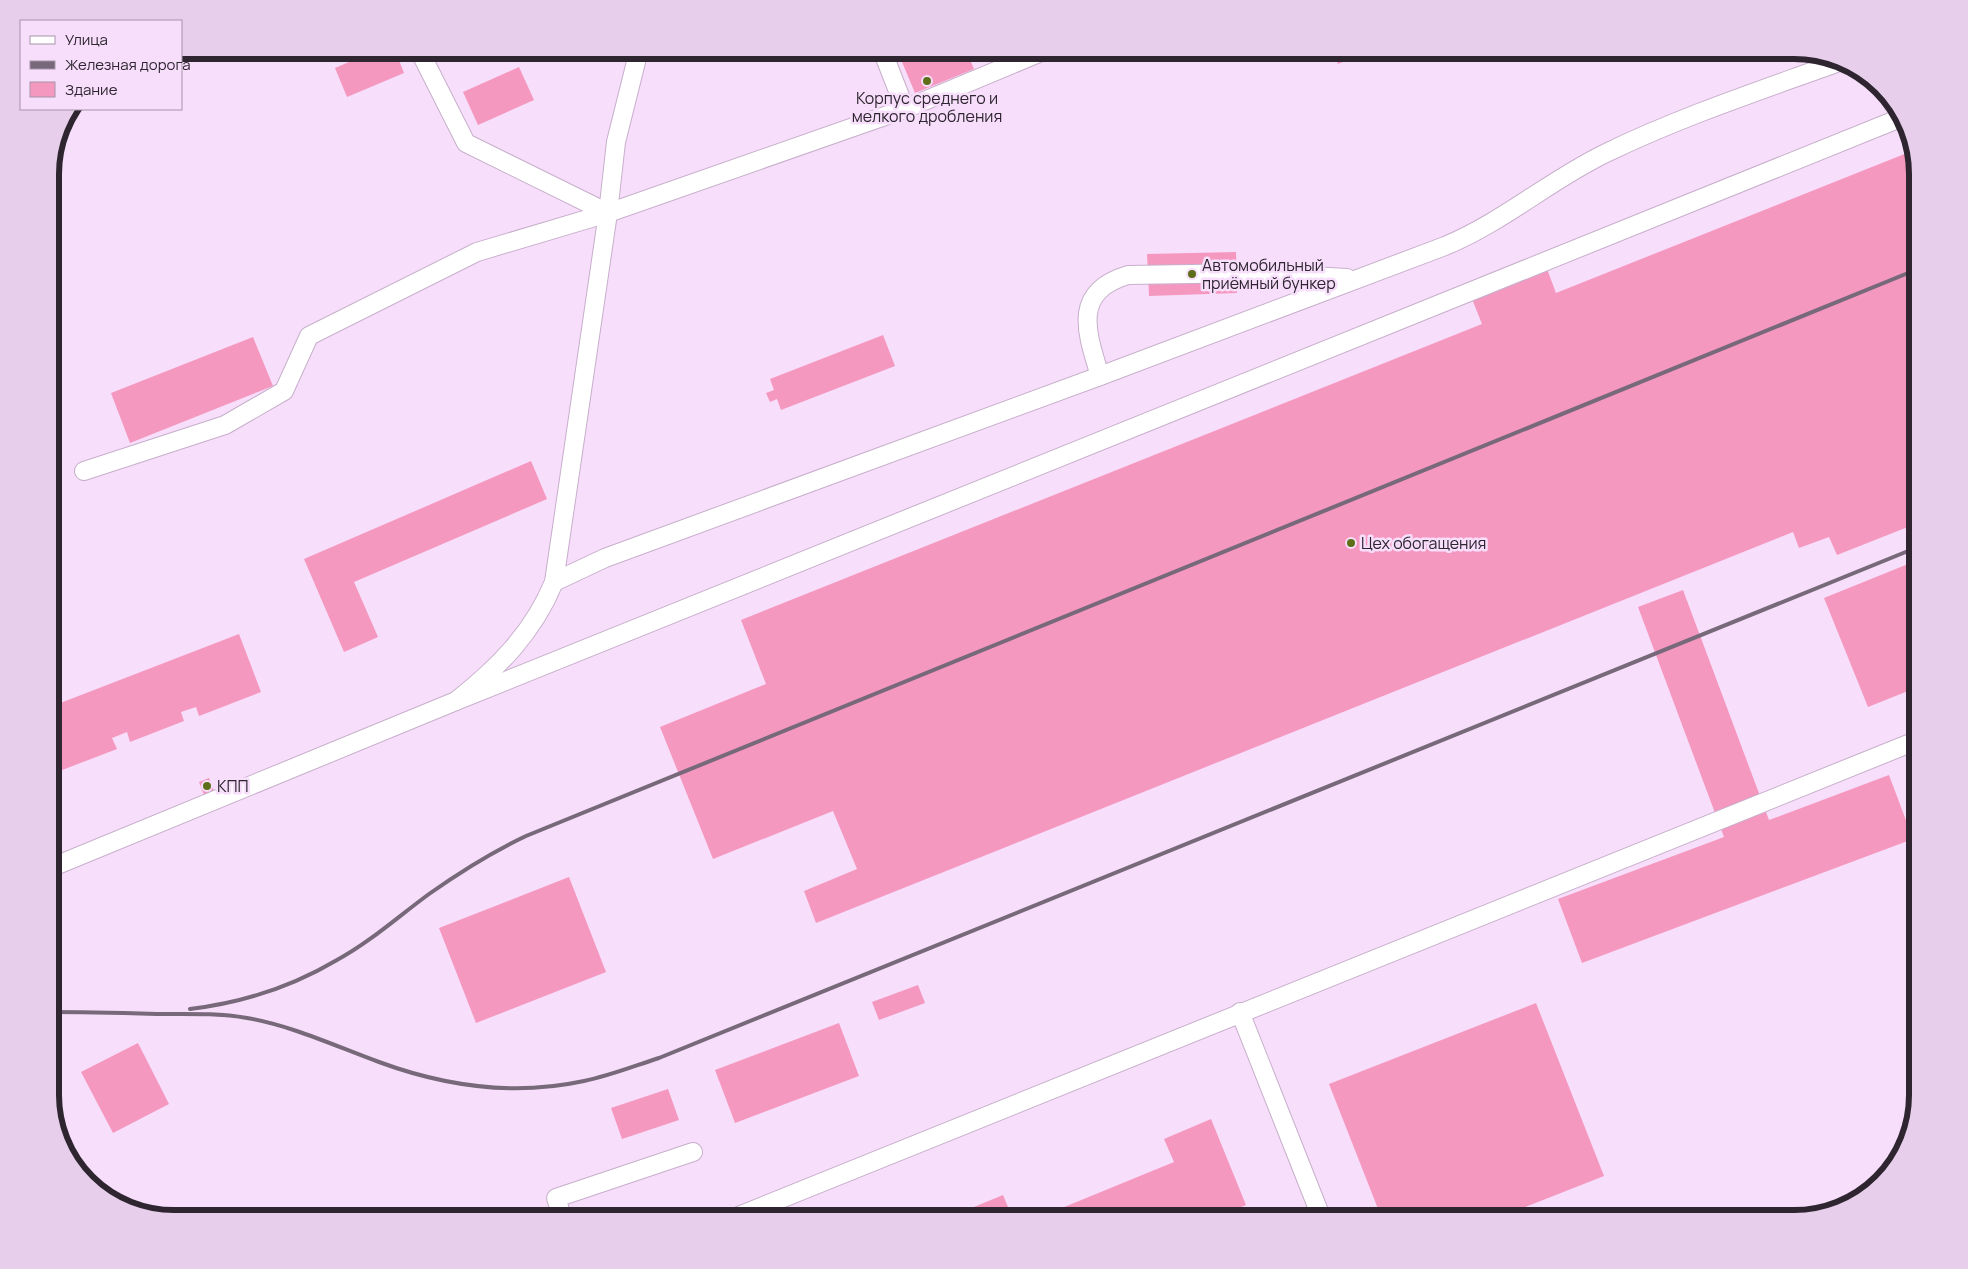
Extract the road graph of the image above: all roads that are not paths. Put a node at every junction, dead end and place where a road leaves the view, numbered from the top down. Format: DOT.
graph roads {
  1 [pos="424,59"];
  2 [pos="637,59"];
  3 [pos="886,59"];
  4 [pos="1024,59"];
  5 [pos="1831,65"];
  6 [pos="905,109"];
  7 [pos="1896,120"];
  8 [pos="608,213"];
  9 [pos="1355,278"];
  10 [pos="1100,376"];
  11 [pos="84,471"];
  12 [pos="554,582"];
  13 [pos="456,701"];
  14 [pos="1909,744"];
  15 [pos="59,864"];
  16 [pos="1240,1012"];
  17 [pos="693,1152"];
  18 [pos="560,1210"];
  19 [pos="753,1210"];
  20 [pos="1318,1210"];
  1 -- 8 [label="lane"];
  2 -- 8 [label="lane"];
  3 -- 6 [label="lane"];
  4 -- 6 [label="lane"];
  5 -- 9 [label="lane"];
  6 -- 8 [label="lane"];
  7 -- 13 [label="lane"];
  8 -- 11 [label="lane"];
  8 -- 12 [label="lane"];
  9 -- 10 [label="lane"];
  9 -- 10 [label="lane"];
  10 -- 12 [label="lane"];
  12 -- 13 [label="lane"];
  13 -- 15 [label="lane"];
  14 -- 16 [label="lane"];
  16 -- 19 [label="lane"];
  16 -- 20 [label="lane"];
  17 -- 18 [label="lane"];
}
